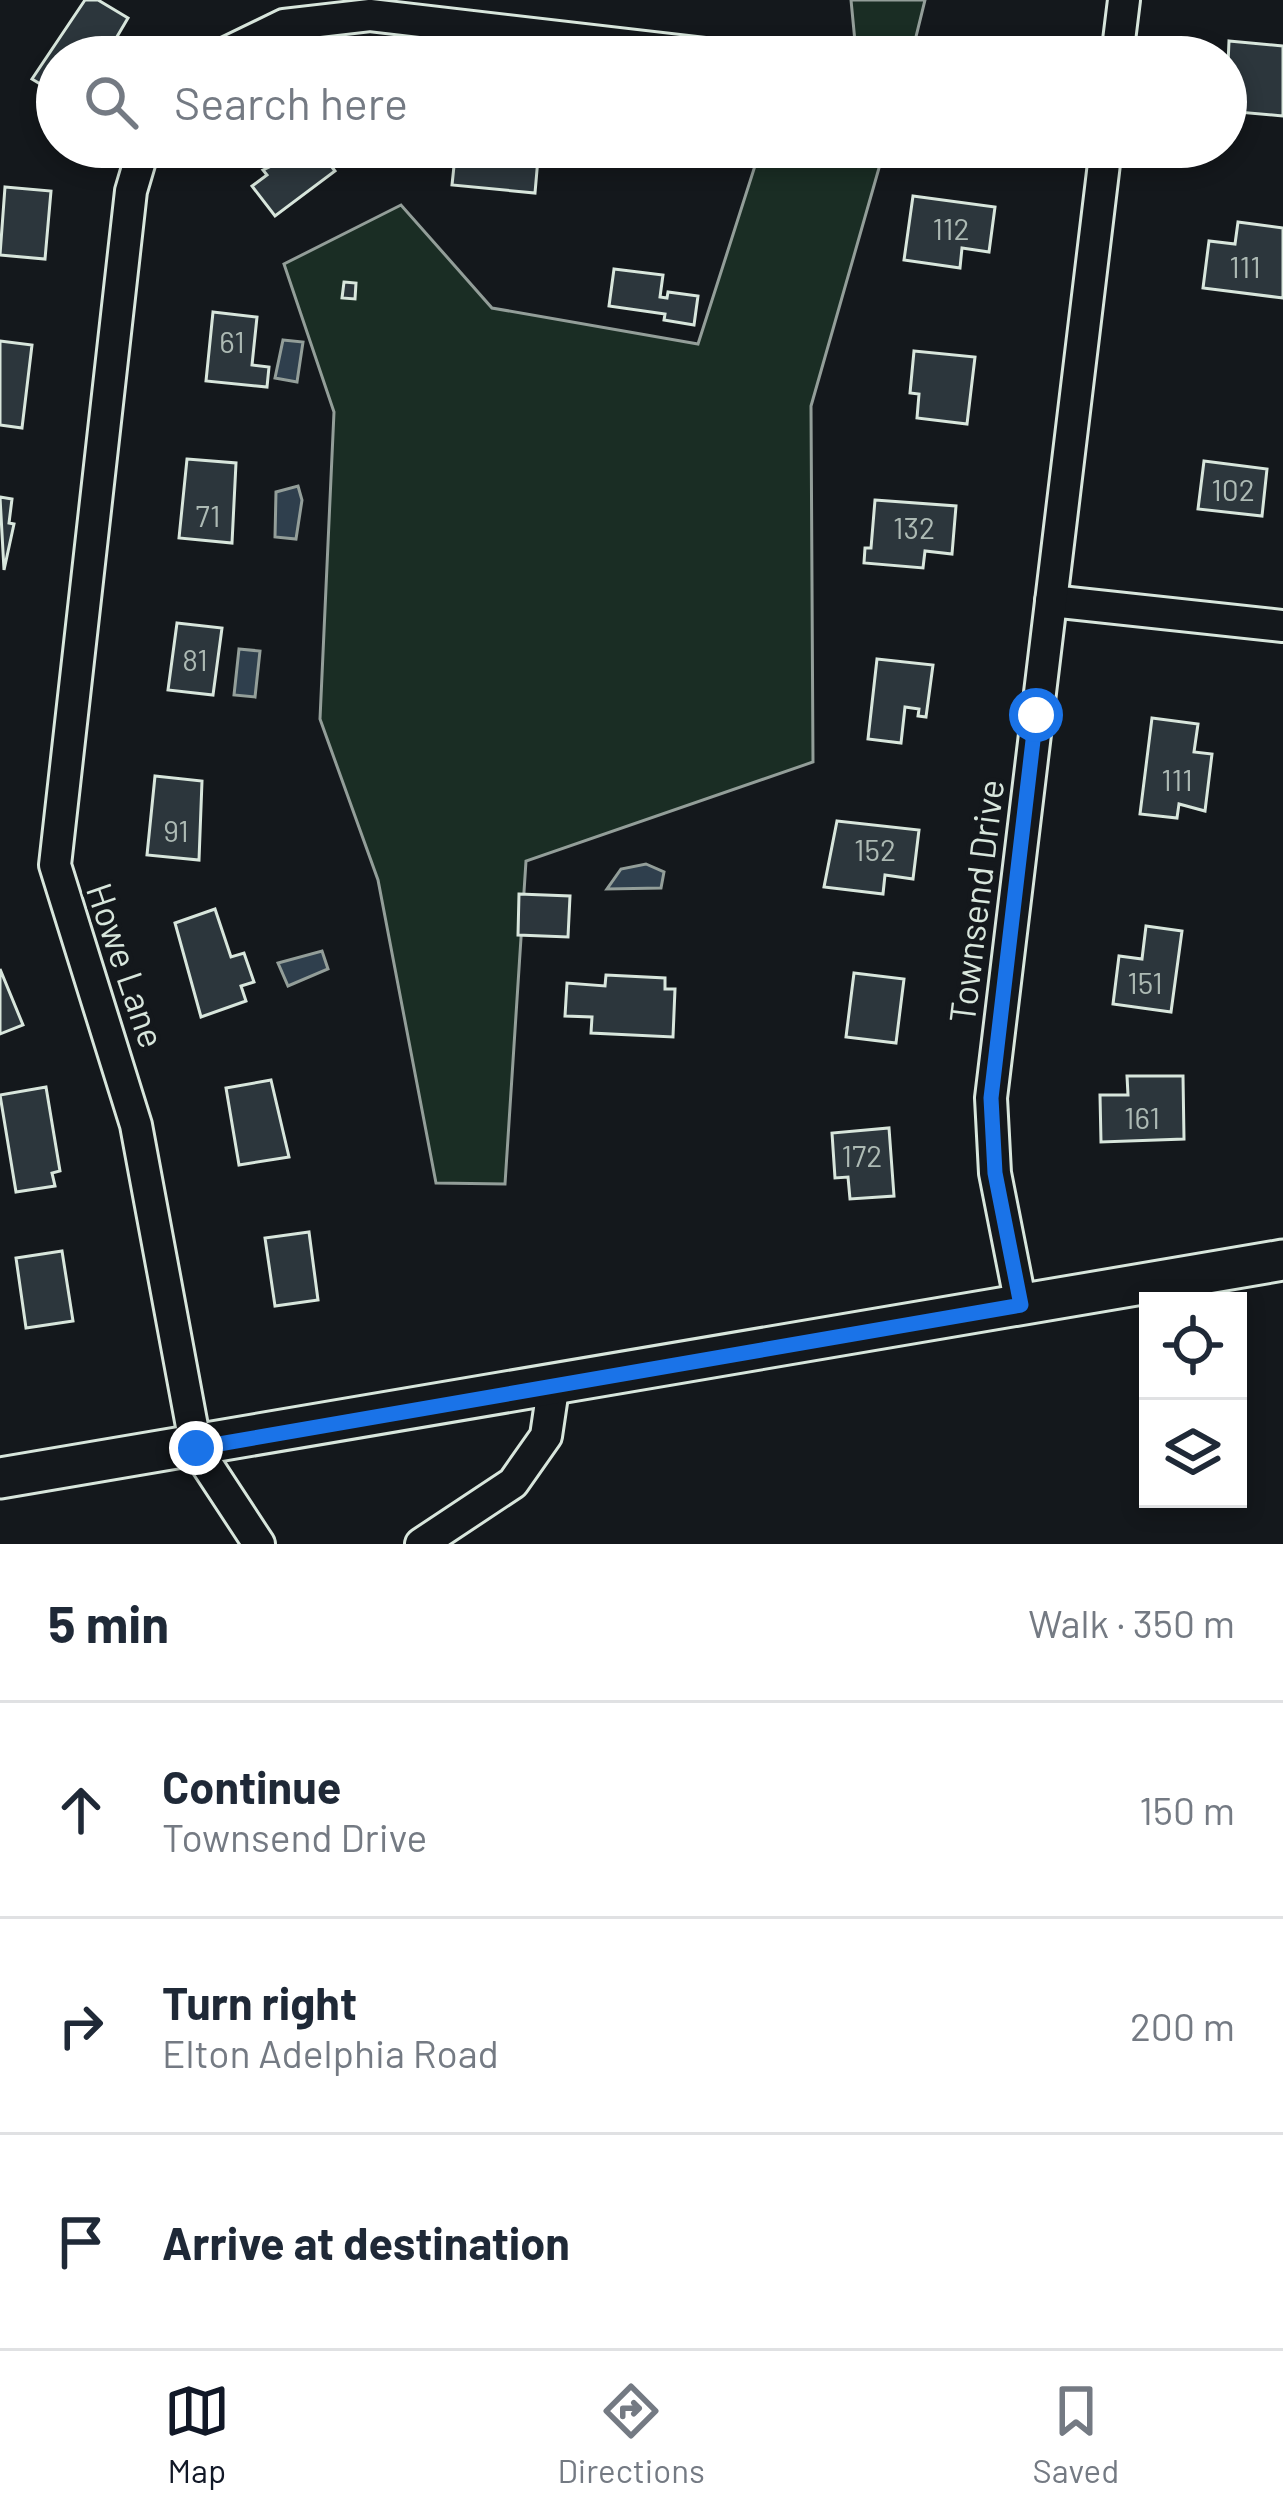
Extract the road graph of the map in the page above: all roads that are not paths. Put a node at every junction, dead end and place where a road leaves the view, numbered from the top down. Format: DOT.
graph roads {
  1 [pos="1124,0"];
  2 [pos="261,36"];
  3 [pos="550,36"];
  4 [pos="1120,36"];
  5 [pos="138,168"];
  6 [pos="1103,168"];
  7 [pos="1051,601"];
  8 [pos="1283,626"];
  9 [pos="1283,1260"];
  10 [pos="1021,1305"];
  11 [pos="554,1382"];
  12 [pos="196,1448"];
  13 [pos="0,1478"];
  14 [pos="259,1544"];
  15 [pos="421,1544"];
  1 -- 4 [label="street"];
  2 -- 3 [label="street"];
  5 -- 12 [label="street, Howe Lane"];
  6 -- 7 [label="street, Townsend Drive"];
  7 -- 8 [label="street"];
  7 -- 10 [label="street, Townsend Drive"];
  9 -- 10 [label="main road"];
  10 -- 11 [label="main road"];
  11 -- 12 [label="main road"];
  11 -- 15 [label="street"];
  12 -- 13 [label="main road"];
  12 -- 14 [label="street"];
}
